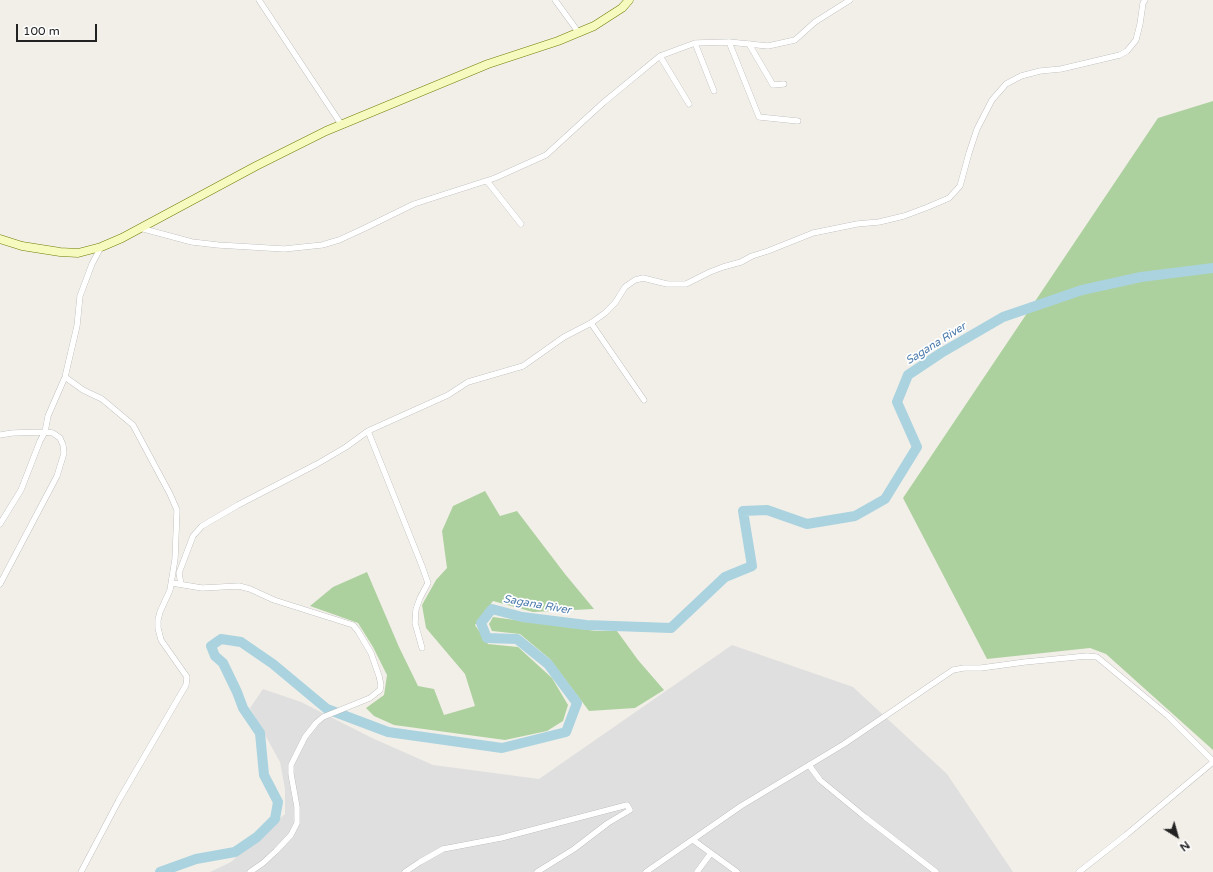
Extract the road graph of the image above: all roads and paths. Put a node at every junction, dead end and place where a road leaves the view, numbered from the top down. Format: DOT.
graph roads {
  1 [pos="260,0"];
  2 [pos="555,0"];
  3 [pos="629,0"];
  4 [pos="850,0"];
  5 [pos="1145,0"];
  6 [pos="579,33"];
  7 [pos="729,42"];
  8 [pos="695,43"];
  9 [pos="749,44"];
  10 [pos="660,56"];
  11 [pos="784,84"];
  12 [pos="714,92"];
  13 [pos="689,104"];
  14 [pos="798,121"];
  15 [pos="341,124"];
  16 [pos="486,180"];
  17 [pos="521,224"];
  18 [pos="140,228"];
  19 [pos="0,239"];
  20 [pos="100,248"];
  21 [pos="591,323"];
  22 [pos="65,377"];
  23 [pos="644,400"];
  24 [pos="368,431"];
  25 [pos="45,432"];
  26 [pos="0,435"];
  27 [pos="0,524"];
  28 [pos="172,583"];
  29 [pos="0,584"];
  30 [pos="181,584"];
  31 [pos="422,648"];
  32 [pos="1213,761"];
  33 [pos="809,765"];
  34 [pos="693,840"];
  35 [pos="711,853"];
  36 [pos="81,872"];
  37 [pos="250,872"];
  38 [pos="405,872"];
  39 [pos="537,872"];
  40 [pos="646,872"];
  41 [pos="697,872"];
  42 [pos="737,872"];
  43 [pos="936,872"];
  44 [pos="1079,872"];
  1 -- 15 [label="street"];
  2 -- 6 [label="street"];
  3 -- 6 [label="street"];
  4 -- 9 [label="street"];
  5 -- 21 [label="street"];
  6 -- 15 [label="street"];
  7 -- 8 [label="street"];
  7 -- 9 [label="street"];
  7 -- 14 [label="street"];
  8 -- 10 [label="street"];
  8 -- 12 [label="street"];
  9 -- 11 [label="street"];
  10 -- 13 [label="street"];
  10 -- 16 [label="street"];
  15 -- 18 [label="street"];
  16 -- 17 [label="street"];
  16 -- 18 [label="street"];
  18 -- 20 [label="street"];
  19 -- 20 [label="street"];
  20 -- 22 [label="street"];
  21 -- 23 [label="street"];
  21 -- 24 [label="street"];
  22 -- 25 [label="street"];
  22 -- 28 [label="street"];
  24 -- 30 [label="street"];
  24 -- 31 [label="street"];
  25 -- 26 [label="street"];
  25 -- 27 [label="street"];
  25 -- 29 [label="street"];
  28 -- 30 [label="street"];
  28 -- 36 [label="street"];
  30 -- 37 [label="street"];
  32 -- 33 [label="street"];
  32 -- 44 [label="street"];
  33 -- 34 [label="street"];
  33 -- 43 [label="street"];
  34 -- 35 [label="street"];
  34 -- 40 [label="street"];
  35 -- 41 [label="street"];
  35 -- 42 [label="street"];
  38 -- 39 [label="street"];
}
